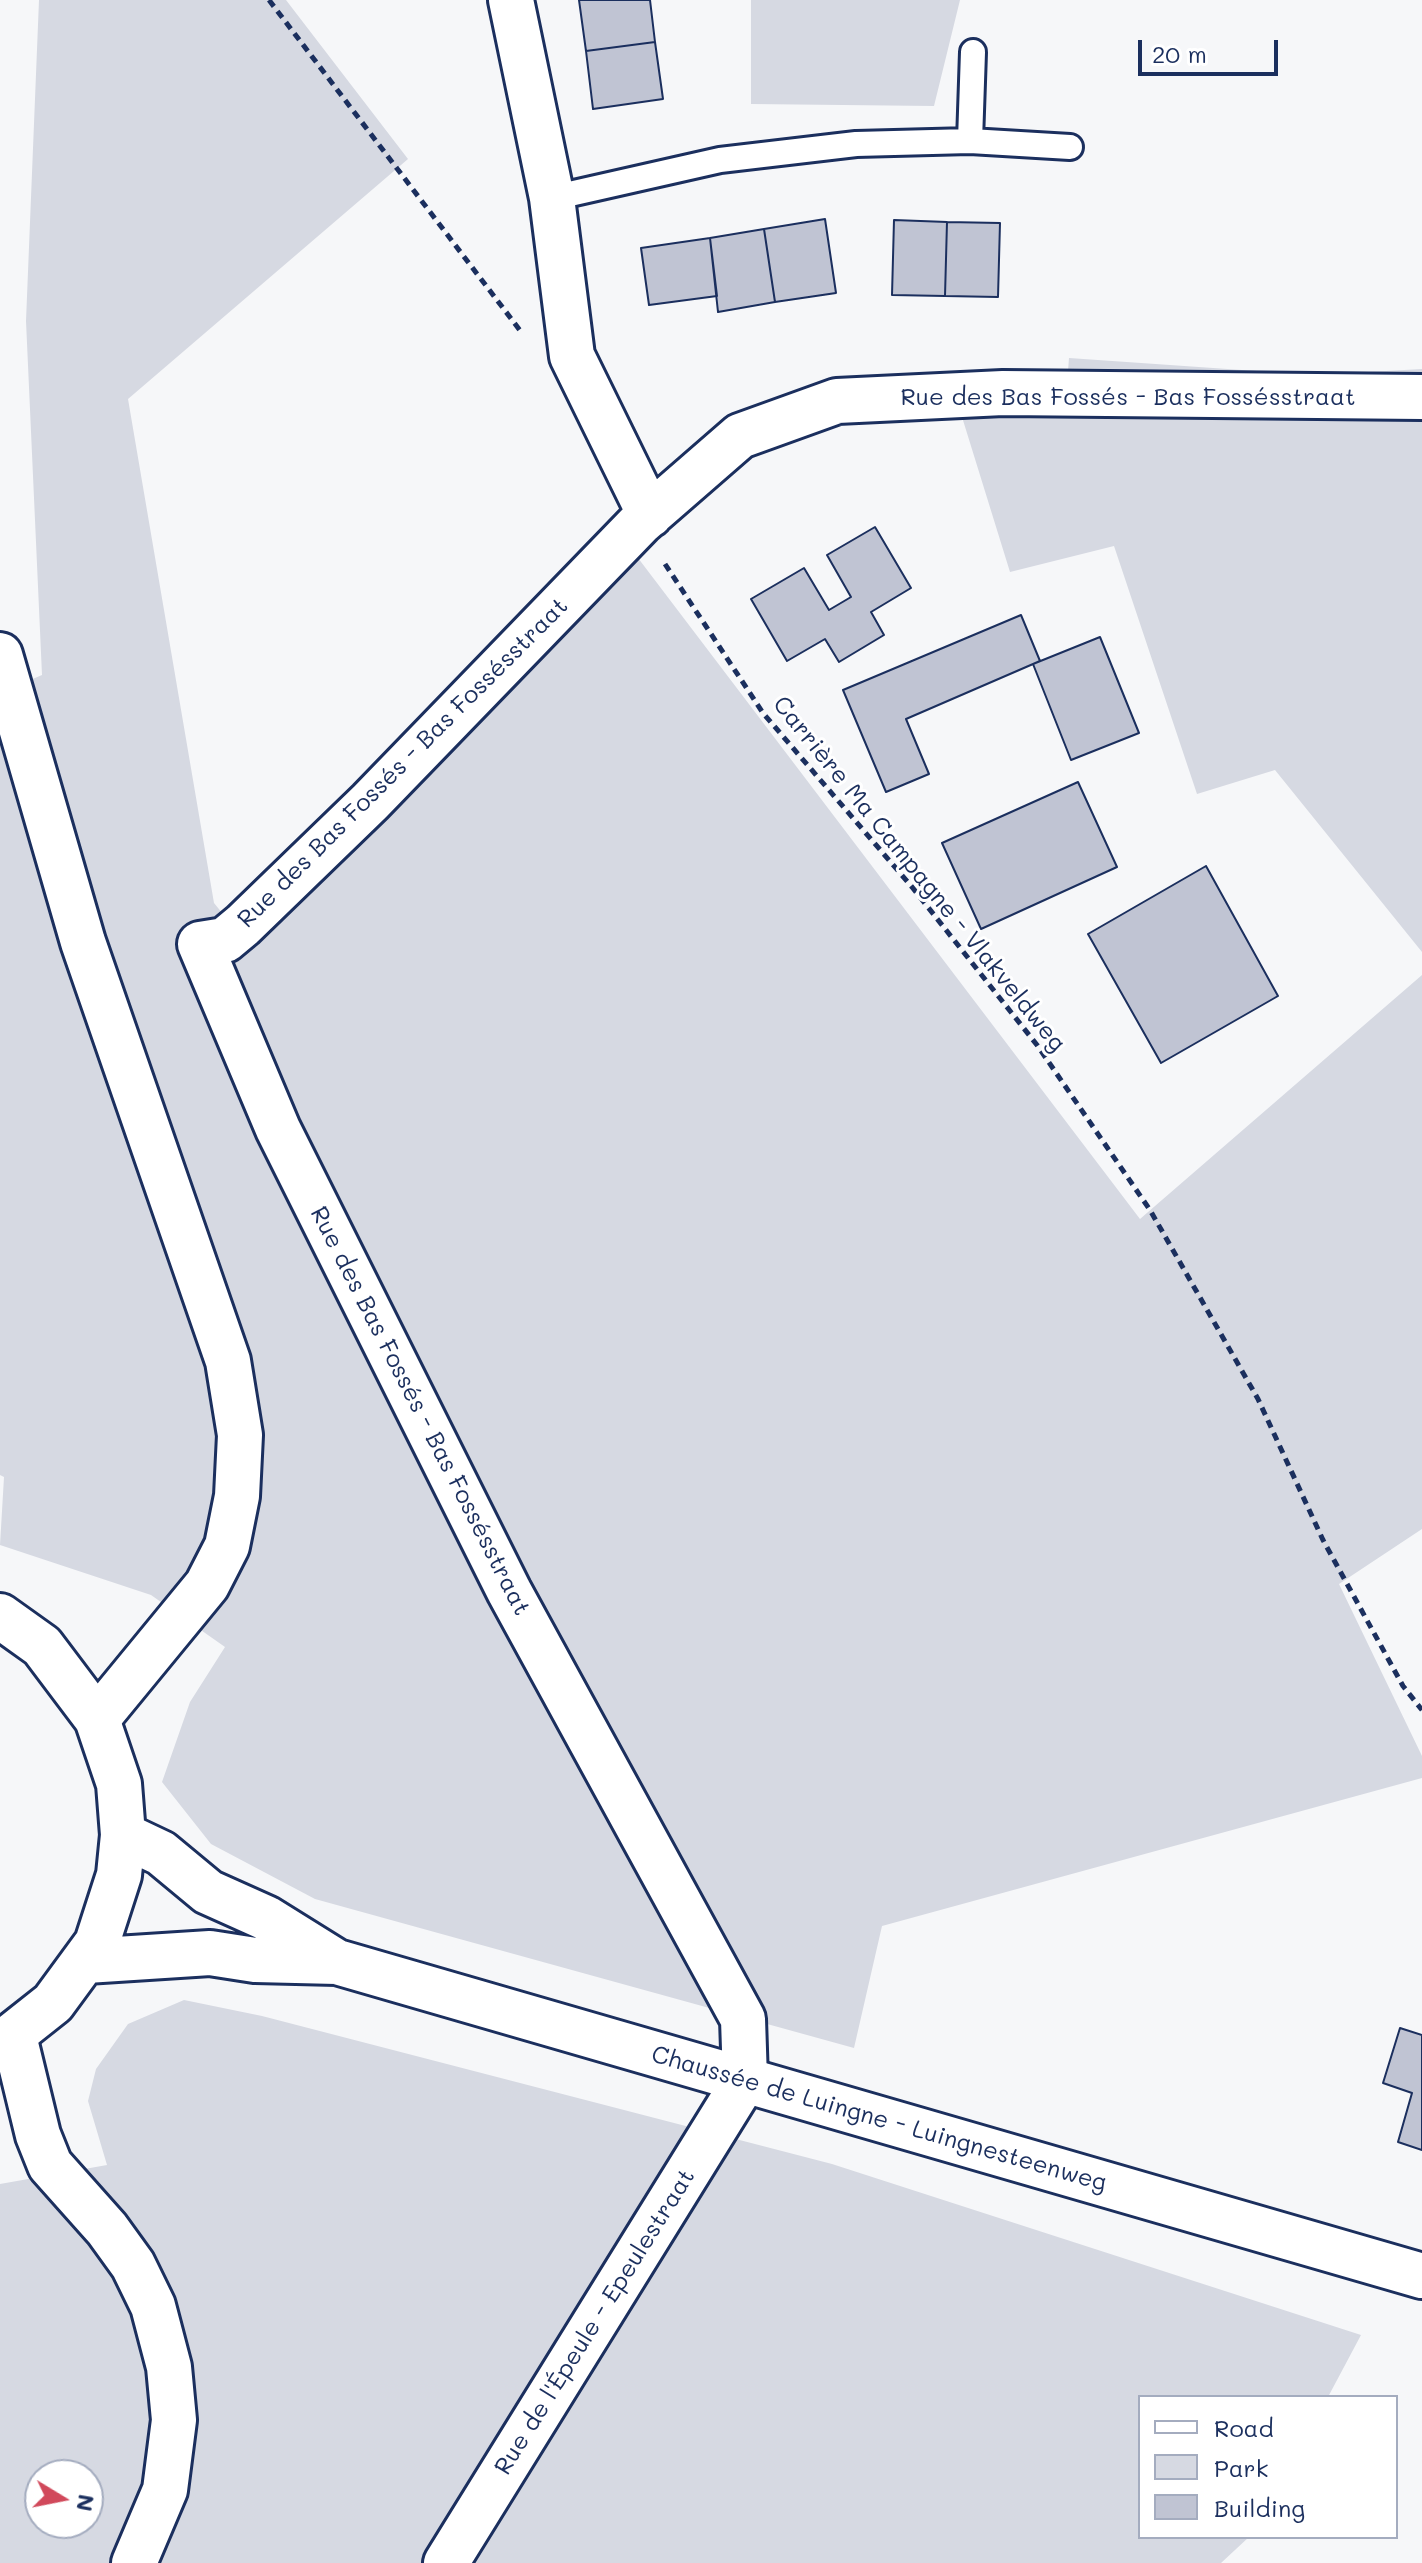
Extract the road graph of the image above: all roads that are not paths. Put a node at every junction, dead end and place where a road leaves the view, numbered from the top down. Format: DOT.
graph roads {
  1 [pos="511,0"];
  2 [pos="973,52"];
  3 [pos="970,141"];
  4 [pos="1070,147"];
  5 [pos="552,198"];
  6 [pos="1422,397"];
  7 [pos="645,519"];
  8 [pos="0,655"];
  9 [pos="12,1623"];
  10 [pos="97,1719"];
  11 [pos="123,1835"];
  12 [pos="86,1961"];
  13 [pos="337,1962"];
  14 [pos="7,2041"];
  15 [pos="745,2080"];
  16 [pos="1422,2276"];
  17 [pos="134,2563"];
  18 [pos="446,2563"];
  1 -- 5 [label="main road"];
  2 -- 3 [label="lane"];
  3 -- 4 [label="lane"];
  3 -- 5 [label="lane"];
  5 -- 7 [label="main road"];
  6 -- 7 [label="main road, Rue des Bas Fossés - Bas Fossésstraat"];
  7 -- 15 [label="main road, Rue des Bas Fossés - Bas Fossésstraat"];
  8 -- 10 [label="main road"];
  9 -- 10 [label="main road"];
  10 -- 11 [label="main road"];
  11 -- 12 [label="main road"];
  11 -- 13 [label="main road, Chaussée de Luingne - Luingnesteenweg"];
  12 -- 13 [label="main road, Chaussée de Luingne - Luingnesteenweg"];
  12 -- 14 [label="main road"];
  13 -- 15 [label="main road, Chaussée de Luingne - Luingnesteenweg"];
  14 -- 17 [label="main road"];
  15 -- 16 [label="main road, Chaussée de Luingne - Luingnesteenweg"];
  15 -- 18 [label="main road, Rue de l'Épeule - Epeulestraat"];
}
